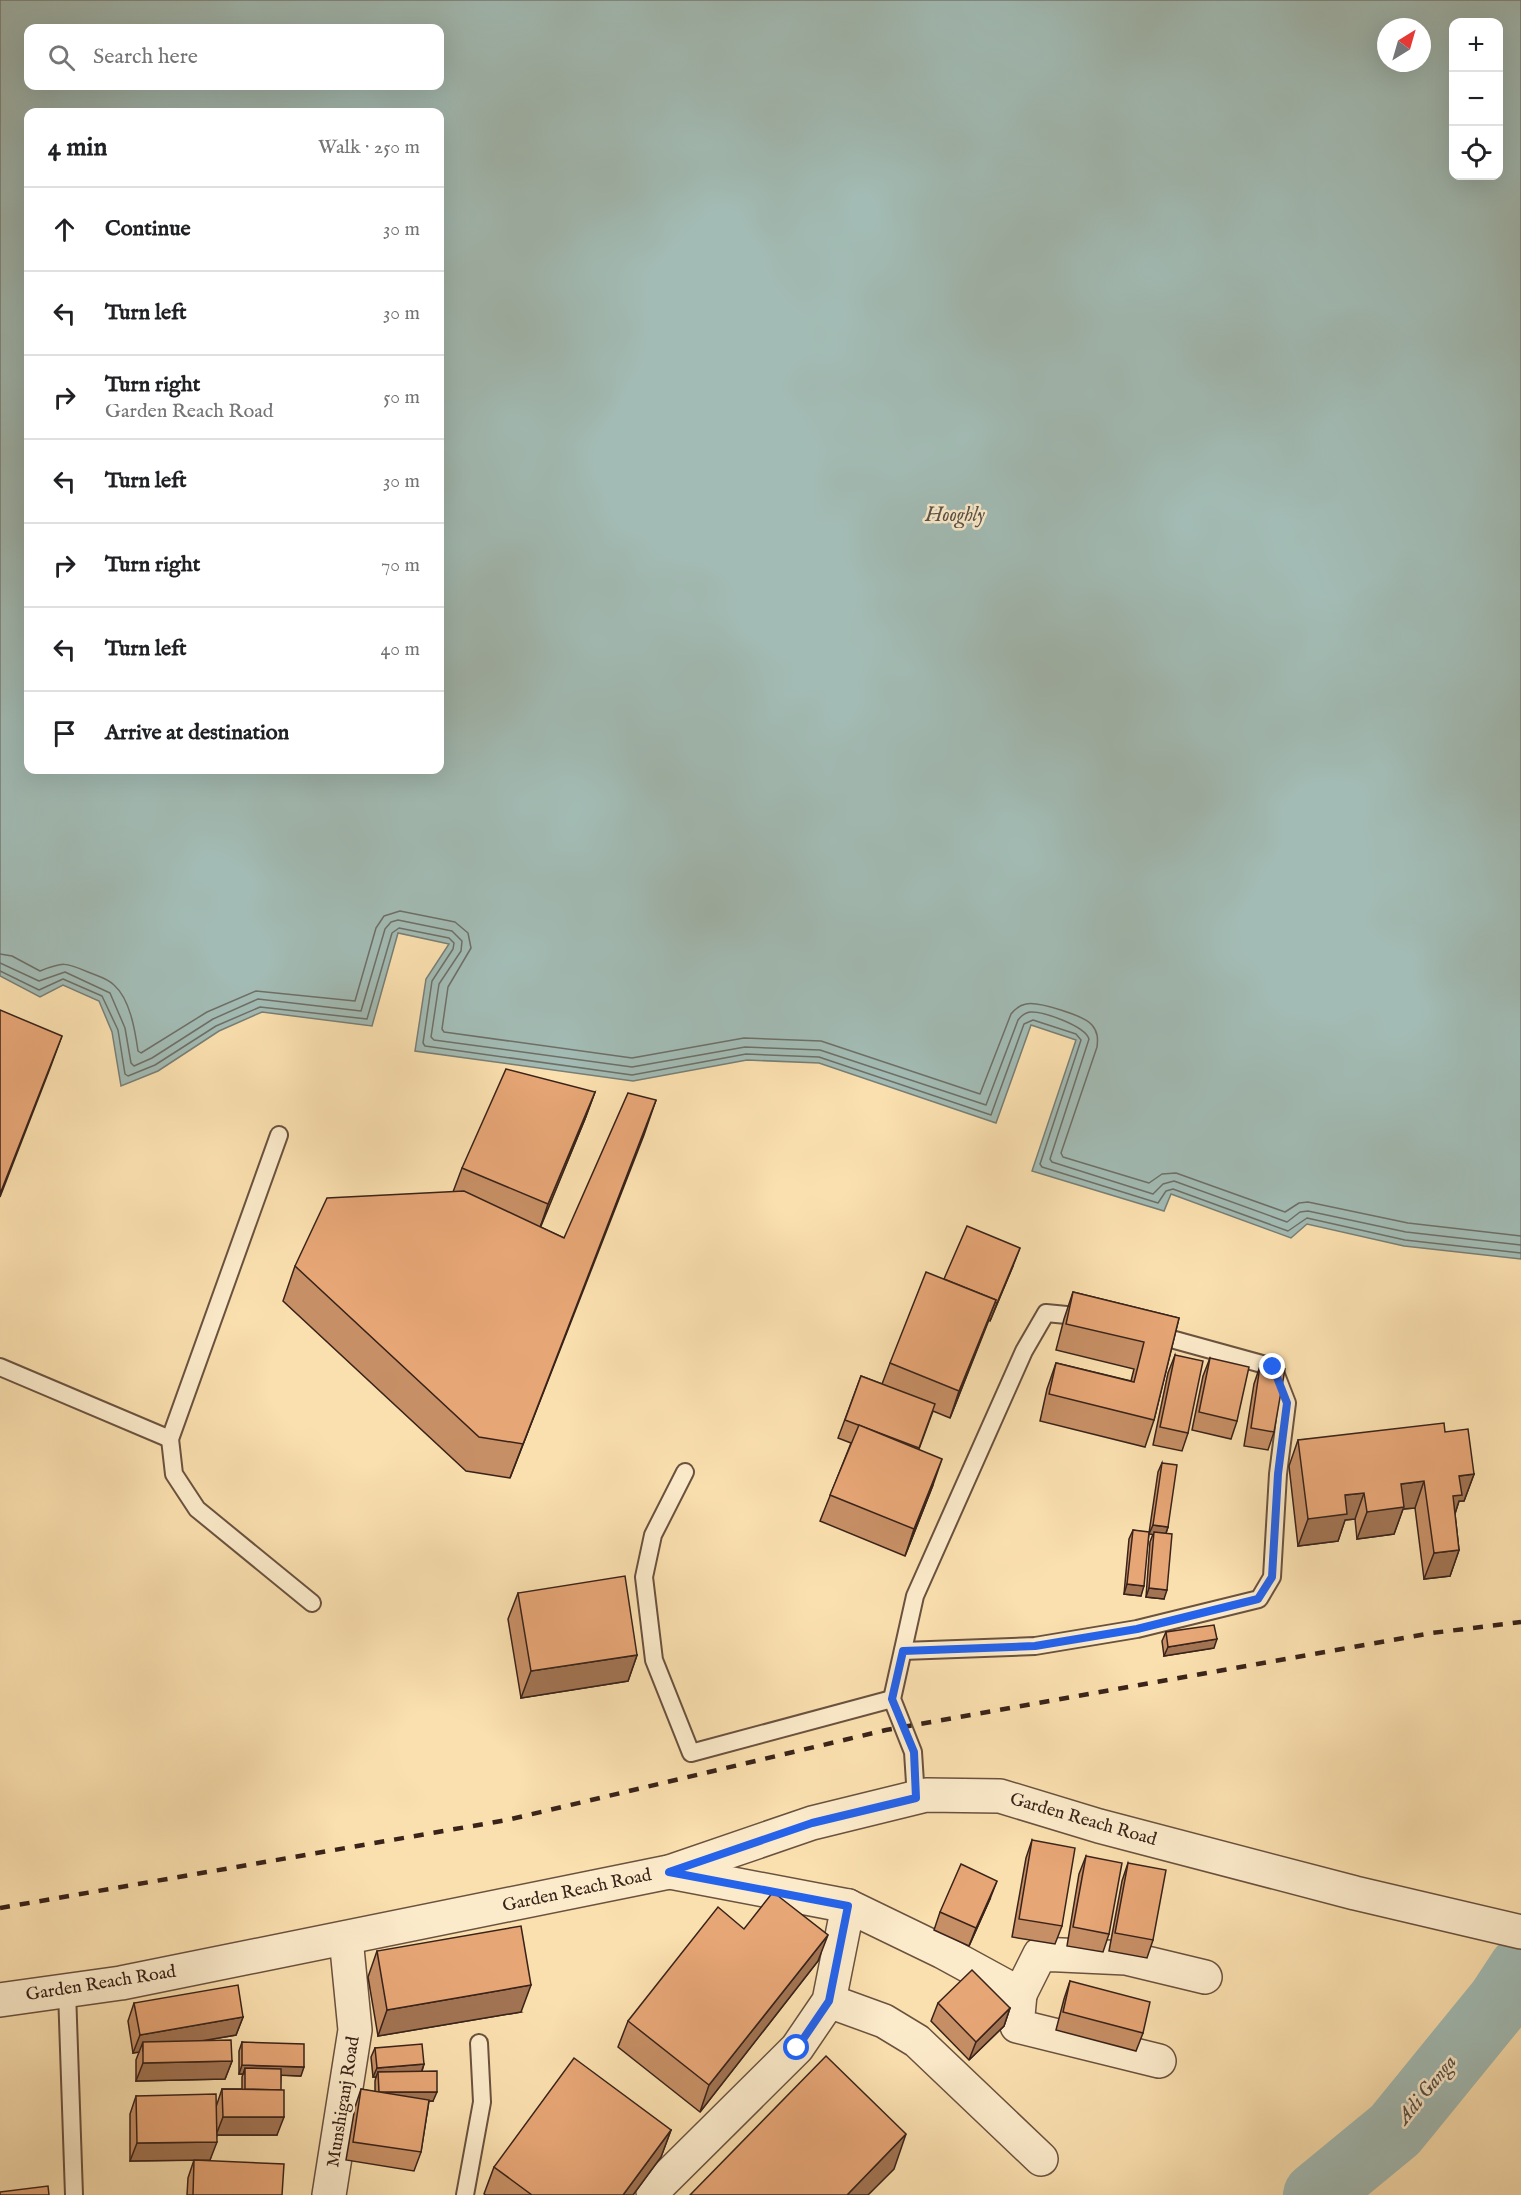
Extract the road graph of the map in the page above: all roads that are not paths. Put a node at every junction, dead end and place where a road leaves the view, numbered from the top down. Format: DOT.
graph roads {
  1 [pos="279,1135"];
  2 [pos="1101,1320"];
  3 [pos="1135,1329"];
  4 [pos="0,1367"];
  5 [pos="170,1439"];
  6 [pos="685,1472"];
  7 [pos="312,1603"];
  8 [pos="903,1651"];
  9 [pos="892,1699"];
  10 [pos="916,1798"];
  11 [pos="669,1872"];
  12 [pos="848,1906"];
  13 [pos="1521,1932"];
  14 [pos="346,1938"];
  15 [pos="1205,1977"];
  16 [pos="67,1991"];
  17 [pos="1020,1994"];
  18 [pos="0,2000"];
  19 [pos="829,2001"];
  20 [pos="479,2043"];
  21 [pos="1159,2061"];
  22 [pos="1041,2159"];
  23 [pos="654,2191"];
  24 [pos="74,2195"];
  25 [pos="329,2195"];
  26 [pos="465,2195"];
  1 -- 5 [label="lane"];
  2 -- 8 [label="lane"];
  3 -- 8 [label="lane"];
  4 -- 5 [label="lane"];
  5 -- 7 [label="lane"];
  6 -- 9 [label="lane"];
  8 -- 9 [label="lane"];
  9 -- 10 [label="lane"];
  10 -- 11 [label="street, Garden Reach Road"];
  10 -- 13 [label="street, Garden Reach Road"];
  11 -- 12 [label="street"];
  11 -- 14 [label="street, Garden Reach Road"];
  12 -- 17 [label="street"];
  12 -- 19 [label="street"];
  14 -- 16 [label="street, Garden Reach Road"];
  14 -- 25 [label="street, Munshiganj Road"];
  15 -- 17 [label="street"];
  16 -- 18 [label="street, Garden Reach Road"];
  16 -- 24 [label="lane"];
  17 -- 21 [label="street"];
  19 -- 22 [label="street"];
  19 -- 23 [label="street"];
  20 -- 26 [label="lane"];
}
